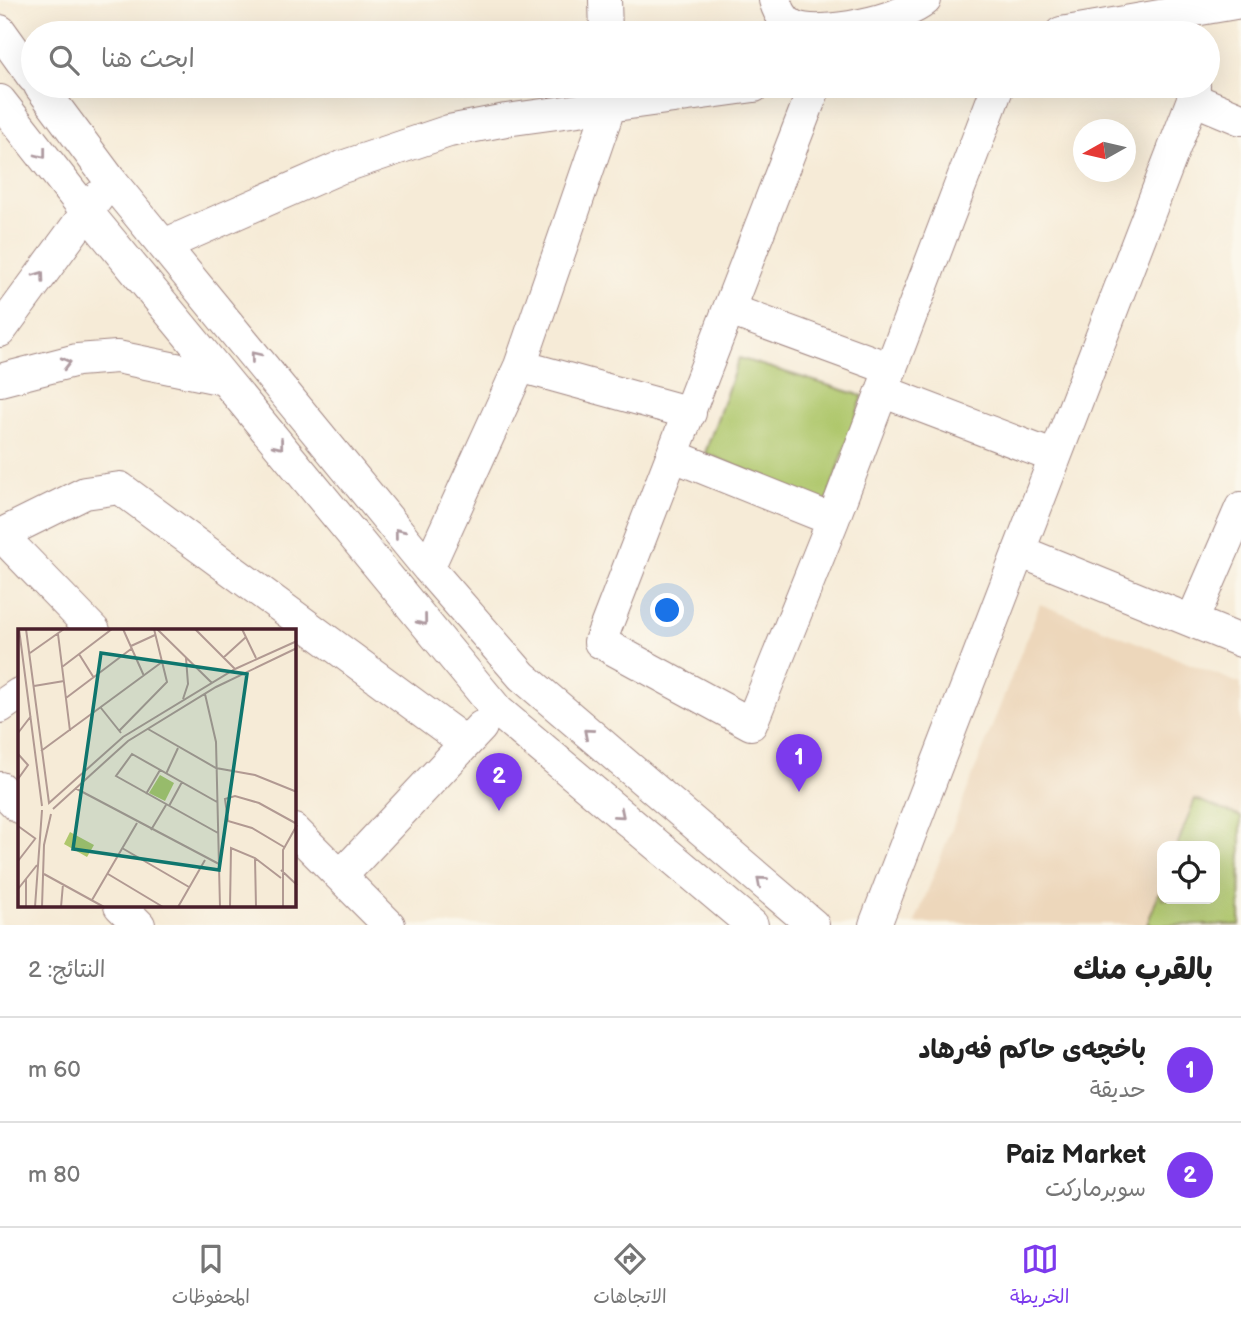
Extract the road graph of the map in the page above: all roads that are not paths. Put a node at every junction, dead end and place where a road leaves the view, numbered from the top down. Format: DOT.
graph roads {
  1 [pos="605,0"];
  2 [pos="775,0"];
  3 [pos="925,0"];
  4 [pos="1241,2"];
  5 [pos="606,21"];
  6 [pos="788,21"];
  7 [pos="866,21"];
  8 [pos="1202,21"];
  9 [pos="3,42"];
  10 [pos="21,62"];
  11 [pos="49,98"];
  12 [pos="605,98"];
  13 [pos="609,98"];
  14 [pos="810,98"];
  15 [pos="993,98"];
  16 [pos="1191,98"];
  17 [pos="1204,98"];
  18 [pos="0,101"];
  19 [pos="1241,119"];
  20 [pos="110,180"];
  21 [pos="87,212"];
  22 [pos="164,245"];
  23 [pos="730,310"];
  24 [pos="0,331"];
  25 [pos="520,366"];
  26 [pos="224,379"];
  27 [pos="0,380"];
  28 [pos="887,380"];
  29 [pos="690,413"];
  30 [pos="674,456"];
  31 [pos="1055,457"];
  32 [pos="1241,508"];
  33 [pos="833,520"];
  34 [pos="1,535"];
  35 [pos="1018,551"];
  36 [pos="428,568"];
  37 [pos="1192,621"];
  38 [pos="92,629"];
  39 [pos="1241,641"];
  40 [pos="18,695"];
  41 [pos="0,708"];
  42 [pos="498,711"];
  43 [pos="466,743"];
  44 [pos="0,788"];
  45 [pos="18,806"];
  46 [pos="296,832"];
  47 [pos="341,876"];
  48 [pos="122,908"];
  49 [pos="139,925"];
  50 [pos="389,925"];
  51 [pos="752,925"];
  52 [pos="813,925"];
  53 [pos="875,925"];
  1 -- 5 [label="street"];
  2 -- 6 [label="street"];
  3 -- 7 [label="street"];
  4 -- 8 [label="street"];
  9 -- 10 [label="street"];
  11 -- 20 [label="street"];
  12 -- 22 [label="street"];
  13 -- 25 [label="street"];
  14 -- 23 [label="street"];
  15 -- 28 [label="street"];
  16 -- 31 [label="street"];
  17 -- 19 [label="street"];
  18 -- 21 [label="street, one-way"];
  20 -- 21 [label="street"];
  20 -- 22 [label="street"];
  24 -- 21 [label="street, one-way"];
  21 -- 26 [label="street"];
  36 -- 22 [label="street, one-way"];
  23 -- 28 [label="street"];
  23 -- 29 [label="street"];
  25 -- 29 [label="street"];
  25 -- 36 [label="street"];
  27 -- 26 [label="street, one-way"];
  26 -- 42 [label="street, one-way"];
  28 -- 31 [label="street"];
  28 -- 33 [label="street"];
  29 -- 30 [label="street"];
  30 -- 33 [label="street"];
  30 -- 33 [label="street"];
  31 -- 35 [label="street"];
  32 -- 37 [label="street"];
  34 -- 38 [label="street"];
  34 -- 43 [label="street"];
  35 -- 37 [label="street"];
  35 -- 53 [label="street"];
  52 -- 36 [label="street, one-way"];
  37 -- 39 [label="street"];
  40 -- 41 [label="street"];
  42 -- 43 [label="street"];
  42 -- 51 [label="street, one-way"];
  43 -- 47 [label="street"];
  44 -- 45 [label="street"];
  46 -- 47 [label="street"];
  47 -- 50 [label="street"];
  48 -- 49 [label="street"];
}
